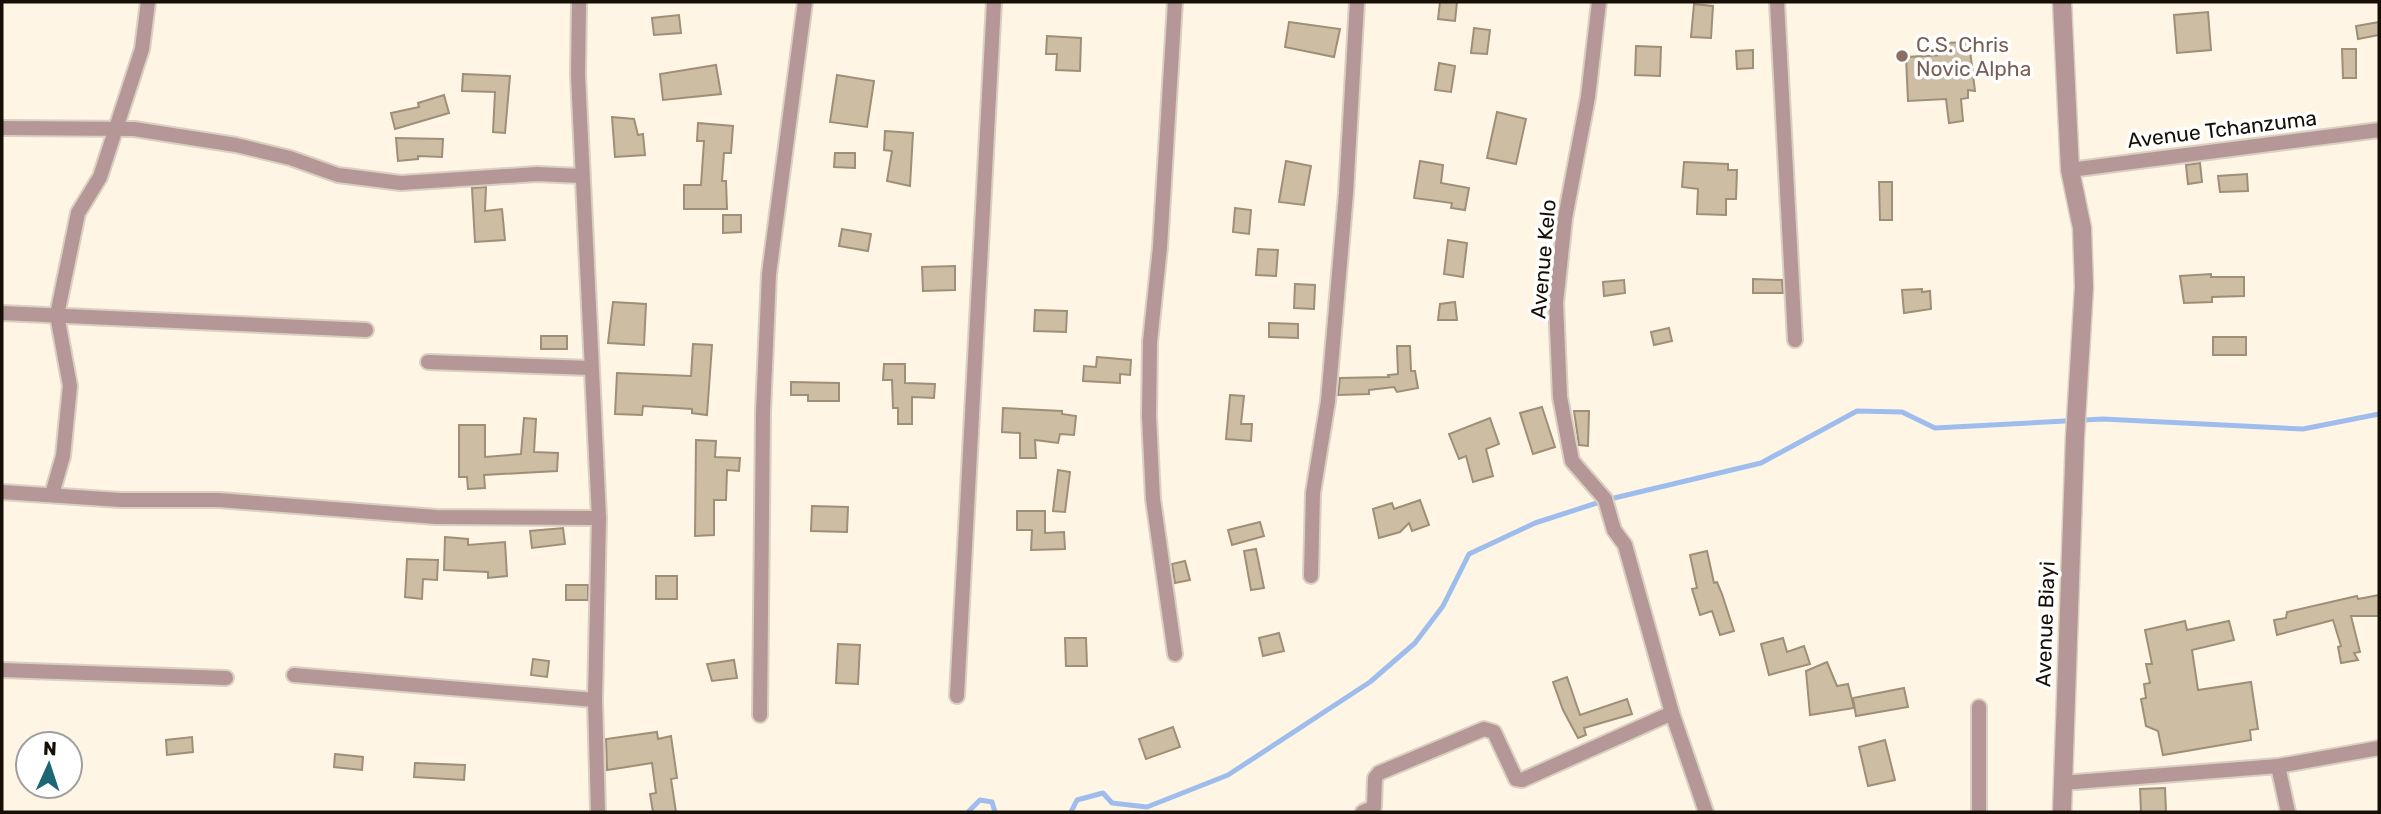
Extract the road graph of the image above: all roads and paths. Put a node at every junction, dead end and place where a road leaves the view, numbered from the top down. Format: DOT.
graph roads {
  1 [pos="148,2"];
  2 [pos="579,2"];
  3 [pos="805,2"];
  4 [pos="994,2"];
  5 [pos="1175,2"];
  6 [pos="1357,2"];
  7 [pos="1599,2"];
  8 [pos="1777,2"];
  9 [pos="2062,2"];
  10 [pos="2,128"];
  11 [pos="114,128"];
  12 [pos="2379,130"];
  13 [pos="2070,170"];
  14 [pos="583,176"];
  15 [pos="2,313"];
  16 [pos="57,315"];
  17 [pos="366,330"];
  18 [pos="1795,340"];
  19 [pos="428,362"];
  20 [pos="590,368"];
  21 [pos="2,492"];
  22 [pos="52,494"];
  23 [pos="598,518"];
  24 [pos="1311,576"];
  25 [pos="1175,654"];
  26 [pos="2,670"];
  27 [pos="294,675"];
  28 [pos="226,678"];
  29 [pos="957,696"];
  30 [pos="595,700"];
  31 [pos="1979,707"];
  32 [pos="1672,713"];
  33 [pos="760,715"];
  34 [pos="2379,748"];
  35 [pos="2278,766"];
  36 [pos="2062,783"];
  37 [pos="598,812"];
  38 [pos="1363,812"];
  39 [pos="1706,812"];
  40 [pos="1979,812"];
  41 [pos="2062,812"];
  42 [pos="2288,812"];
  1 -- 11 [label="street"];
  2 -- 14 [label="street"];
  3 -- 33 [label="street"];
  4 -- 29 [label="street"];
  5 -- 25 [label="street"];
  6 -- 24 [label="street"];
  7 -- 32 [label="street, Avenue Kelo"];
  8 -- 18 [label="street"];
  9 -- 13 [label="street, Avenue Biayi"];
  10 -- 11 [label="street"];
  11 -- 14 [label="street"];
  11 -- 16 [label="street"];
  12 -- 13 [label="street, Avenue Tchanzuma"];
  13 -- 36 [label="street, Avenue Biayi"];
  14 -- 20 [label="street"];
  15 -- 16 [label="street"];
  16 -- 17 [label="street"];
  16 -- 22 [label="street"];
  19 -- 20 [label="street"];
  20 -- 23 [label="street"];
  21 -- 22 [label="street"];
  22 -- 23 [label="street"];
  23 -- 30 [label="street"];
  26 -- 28 [label="street"];
  27 -- 30 [label="street"];
  30 -- 37 [label="street"];
  31 -- 40 [label="street"];
  32 -- 38 [label="street"];
  32 -- 39 [label="street, Avenue Kelo"];
  34 -- 35 [label="street"];
  35 -- 36 [label="street"];
  35 -- 42 [label="street"];
  36 -- 41 [label="street, Avenue Biayi"];
}
